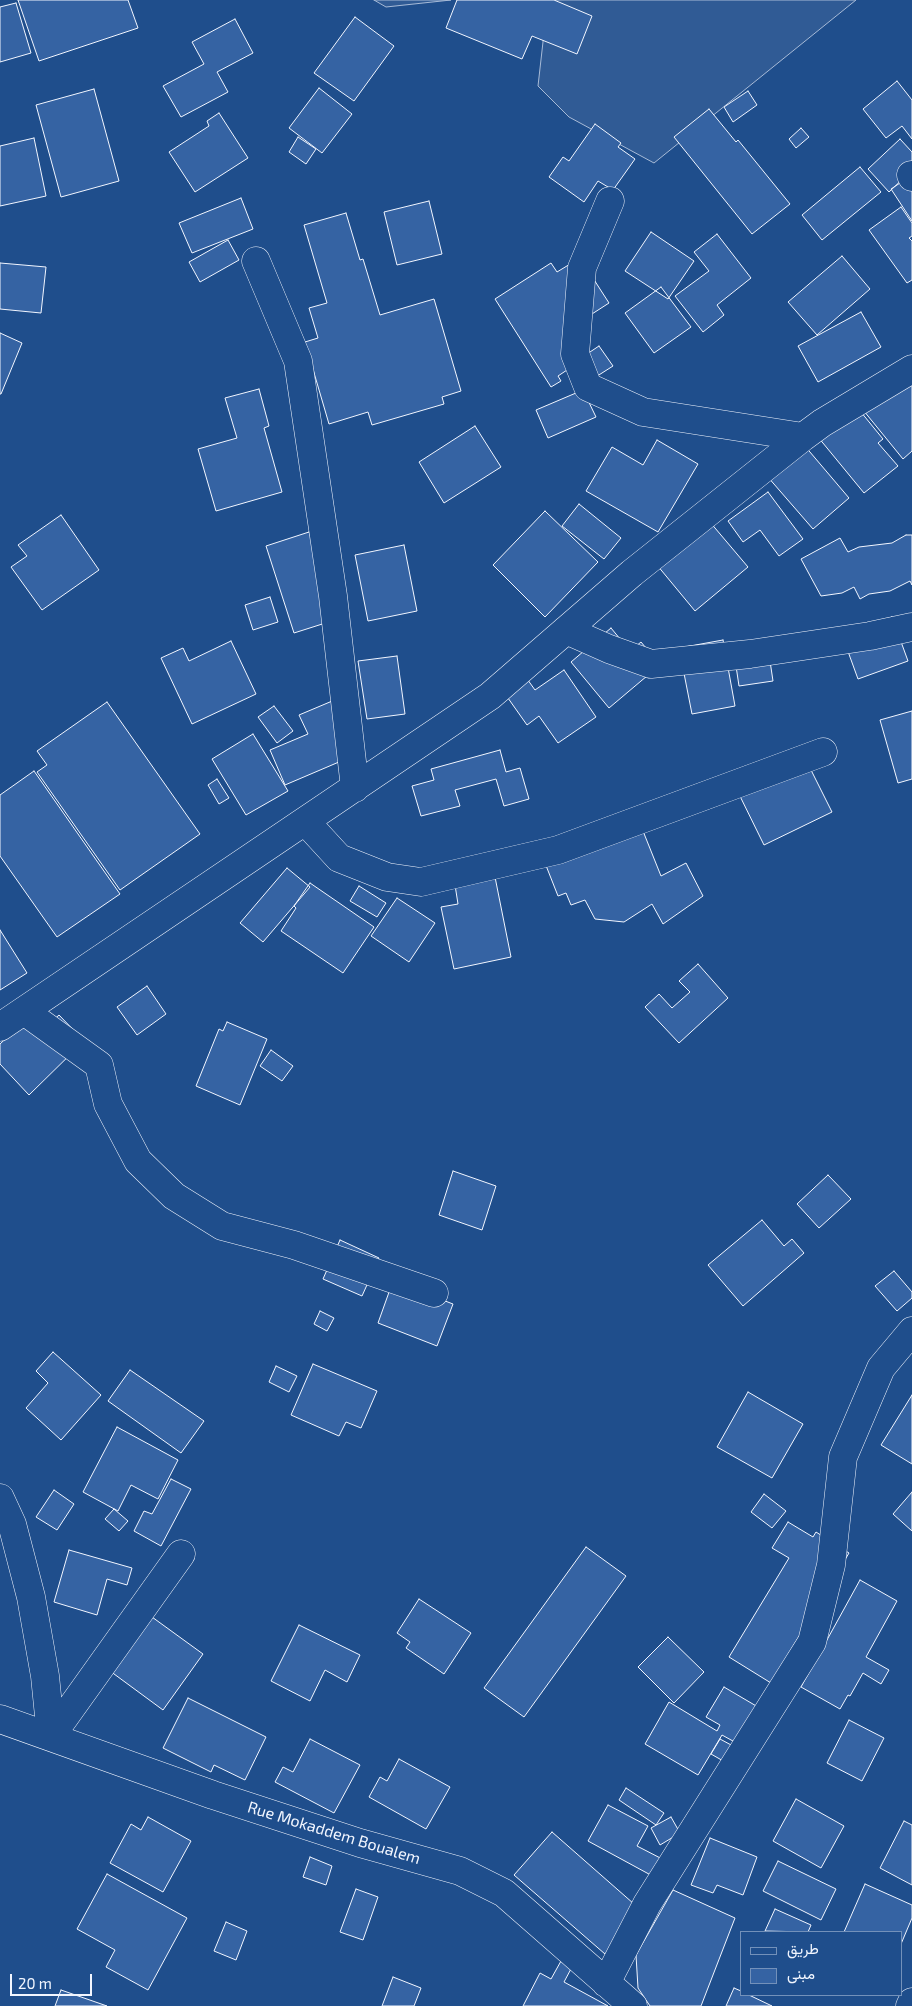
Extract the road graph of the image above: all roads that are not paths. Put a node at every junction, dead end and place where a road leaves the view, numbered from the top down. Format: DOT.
graph roads {
  1 [pos="610,200"];
  2 [pos="256,260"];
  3 [pos="912,369"];
  4 [pos="803,437"];
  5 [pos="912,627"];
  6 [pos="566,630"];
  7 [pos="823,752"];
  8 [pos="355,788"];
  9 [pos="306,822"];
  10 [pos="24,1011"];
  11 [pos="0,1027"];
  12 [pos="434,1292"];
  13 [pos="912,1330"];
  14 [pos="0,1498"];
  15 [pos="181,1554"];
  16 [pos="0,1719"];
  17 [pos="51,1736"];
  18 [pos="606,1984"];
  19 [pos="912,2002"];
  20 [pos="633,2006"];
  21 [pos="910,2006"];
  1 -- 4 [label="street"];
  2 -- 8 [label="street"];
  3 -- 4 [label="street"];
  4 -- 6 [label="street"];
  5 -- 6 [label="street"];
  6 -- 8 [label="street"];
  7 -- 9 [label="street"];
  8 -- 9 [label="street"];
  9 -- 10 [label="street"];
  10 -- 11 [label="street"];
  10 -- 12 [label="street"];
  13 -- 18 [label="street"];
  14 -- 17 [label="street"];
  15 -- 17 [label="street"];
  16 -- 17 [label="street, Rue Mokaddem Boualem"];
  17 -- 18 [label="street, Rue Mokaddem Boualem"];
  18 -- 20 [label="street, Rue Mokaddem Boualem"];
  19 -- 21 [label="street"];
}
